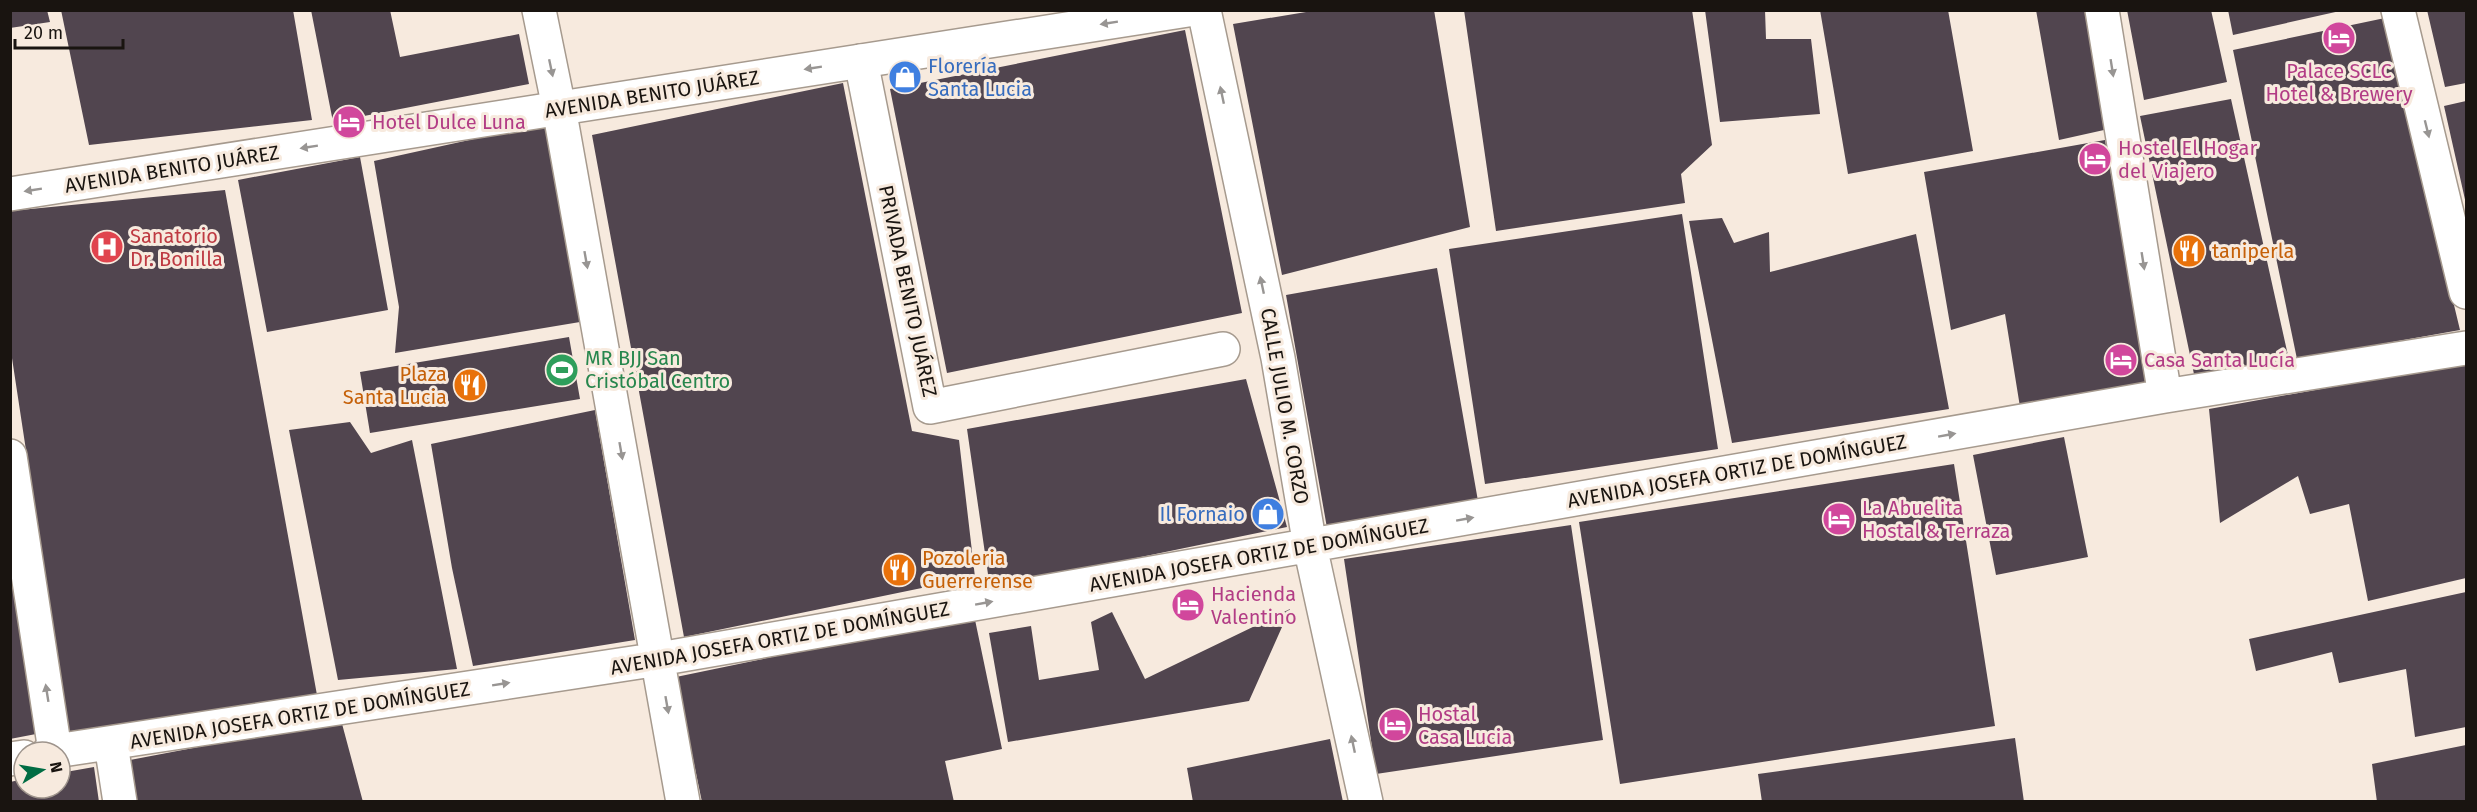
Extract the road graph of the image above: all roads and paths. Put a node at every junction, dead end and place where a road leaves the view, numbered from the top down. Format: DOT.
graph roads {
  1 [pos="539,10"];
  2 [pos="1188,10"];
  3 [pos="1204,10"];
  4 [pos="2102,10"];
  5 [pos="2398,10"];
  6 [pos="861,61"];
  7 [pos="559,108"];
  8 [pos="10,194"];
  9 [pos="2466,292"];
  10 [pos="2466,348"];
  11 [pos="1223,349"];
  12 [pos="2165,396"];
  13 [pos="10,456"];
  14 [pos="1310,546"];
  15 [pos="659,659"];
  16 [pos="50,740"];
  17 [pos="111,744"];
  18 [pos="72,749"];
  19 [pos="120,801"];
  20 [pos="683,801"];
  21 [pos="1366,801"];
  1 -- 7 [label="street, one-way"];
  2 -- 6 [label="street, AVENIDA BENITO JUÁREZ, one-way"];
  14 -- 3 [label="street, CALLE JULIO M. CORZO, one-way"];
  4 -- 12 [label="street, one-way"];
  5 -- 9 [label="street, one-way"];
  6 -- 7 [label="street, AVENIDA BENITO JUÁREZ, one-way"];
  6 -- 11 [label="street, PRIVADA BENITO JUÁREZ"];
  7 -- 8 [label="street, AVENIDA BENITO JUÁREZ, one-way"];
  7 -- 15 [label="street, one-way"];
  10 -- 12 [label="street, AVENIDA JOSEFA ORTIZ DE DOMÍNGUEZ"];
  14 -- 12 [label="street, AVENIDA JOSEFA ORTIZ DE DOMÍNGUEZ, one-way"];
  16 -- 13 [label="street, one-way"];
  15 -- 14 [label="street, AVENIDA JOSEFA ORTIZ DE DOMÍNGUEZ, one-way"];
  21 -- 14 [label="street, CALLE JULIO M. CORZO, one-way"];
  17 -- 15 [label="street, AVENIDA JOSEFA ORTIZ DE DOMÍNGUEZ, one-way"];
  15 -- 20 [label="street, one-way"];
  17 -- 18 [label="street, AVENIDA JOSEFA ORTIZ DE DOMÍNGUEZ"];
  17 -- 19 [label="street"];
}
